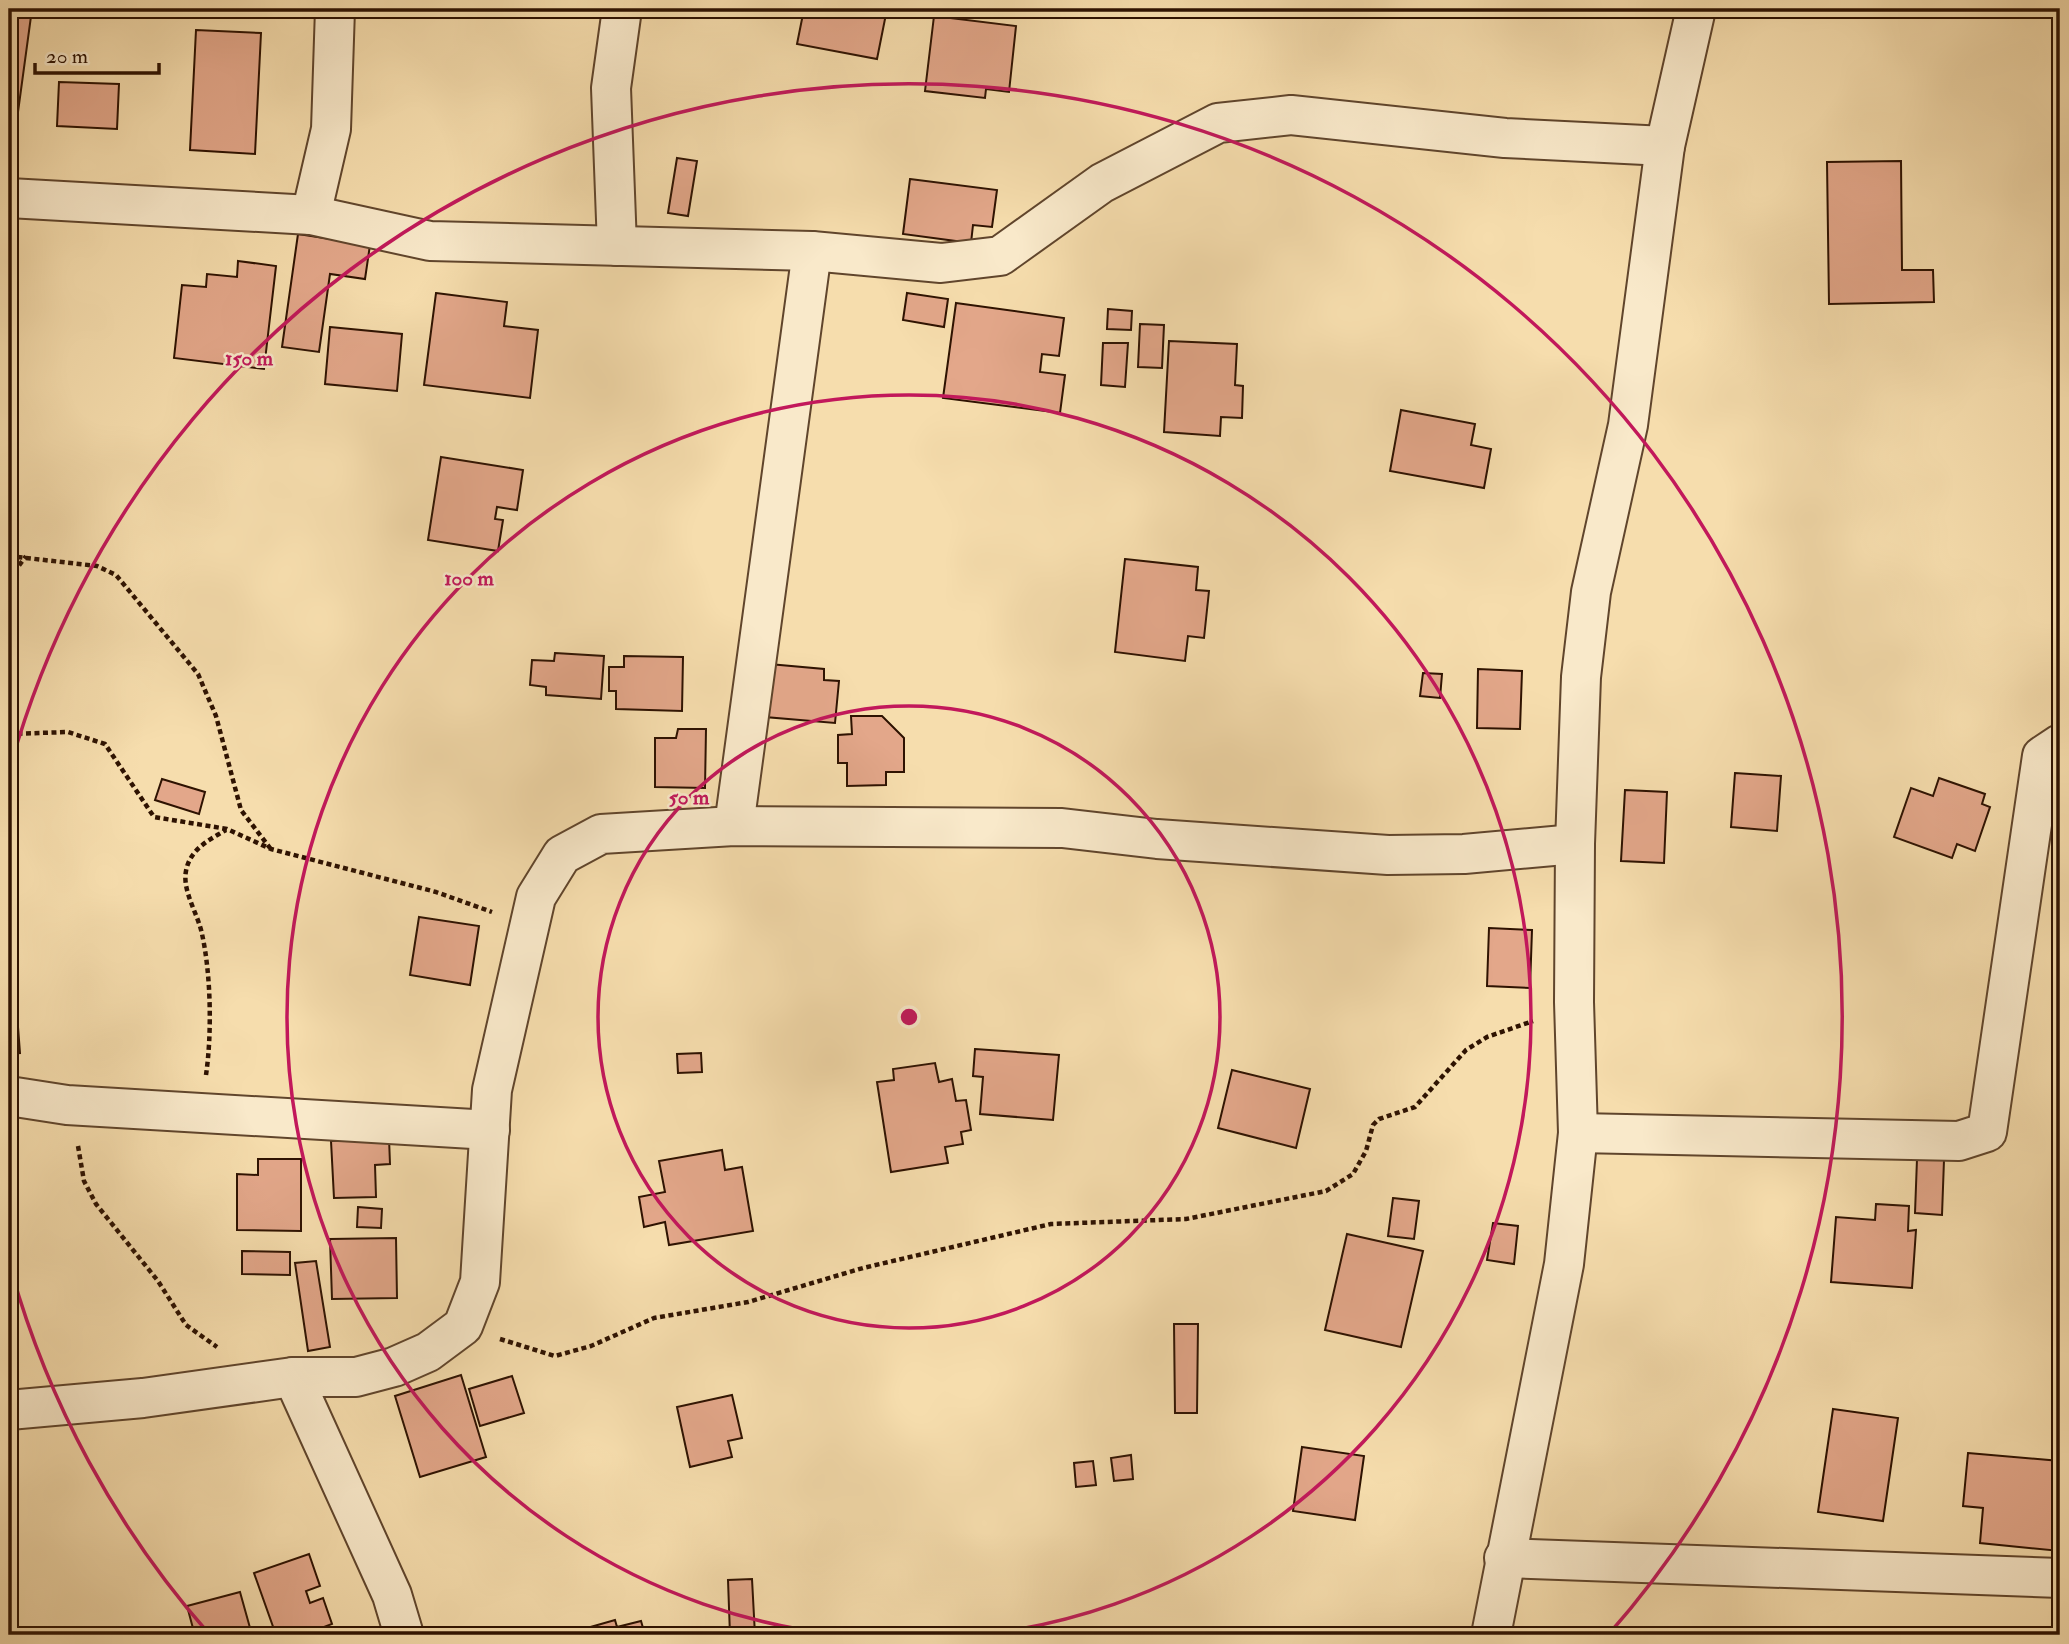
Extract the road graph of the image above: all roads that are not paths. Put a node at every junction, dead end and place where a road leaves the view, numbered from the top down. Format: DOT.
graph roads {
  1 [pos="335,9"];
  2 [pos="622,9"];
  3 [pos="1696,9"];
  4 [pos="1665,146"];
  5 [pos="9,198"];
  6 [pos="311,215"];
  7 [pos="617,246"];
  8 [pos="812,251"];
  9 [pos="2060,744"];
  10 [pos="734,826"];
  11 [pos="1575,844"];
  12 [pos="9,1096"];
  13 [pos="490,1130"];
  14 [pos="1578,1133"];
  15 [pos="281,1378"];
  16 [pos="9,1410"];
  17 [pos="1504,1558"];
  18 [pos="2060,1578"];
  19 [pos="404,1635"];
  20 [pos="1491,1635"];
  1 -- 6 [label="street"];
  2 -- 7 [label="street"];
  3 -- 4 [label="street"];
  4 -- 8 [label="street"];
  4 -- 11 [label="street"];
  5 -- 6 [label="street"];
  6 -- 7 [label="street"];
  7 -- 8 [label="street"];
  8 -- 10 [label="street"];
  9 -- 14 [label="street"];
  10 -- 11 [label="street"];
  10 -- 13 [label="street"];
  11 -- 14 [label="street"];
  12 -- 13 [label="street"];
  13 -- 15 [label="street"];
  14 -- 17 [label="street"];
  15 -- 16 [label="street"];
  15 -- 19 [label="street"];
  17 -- 18 [label="street"];
  17 -- 20 [label="street"];
}
